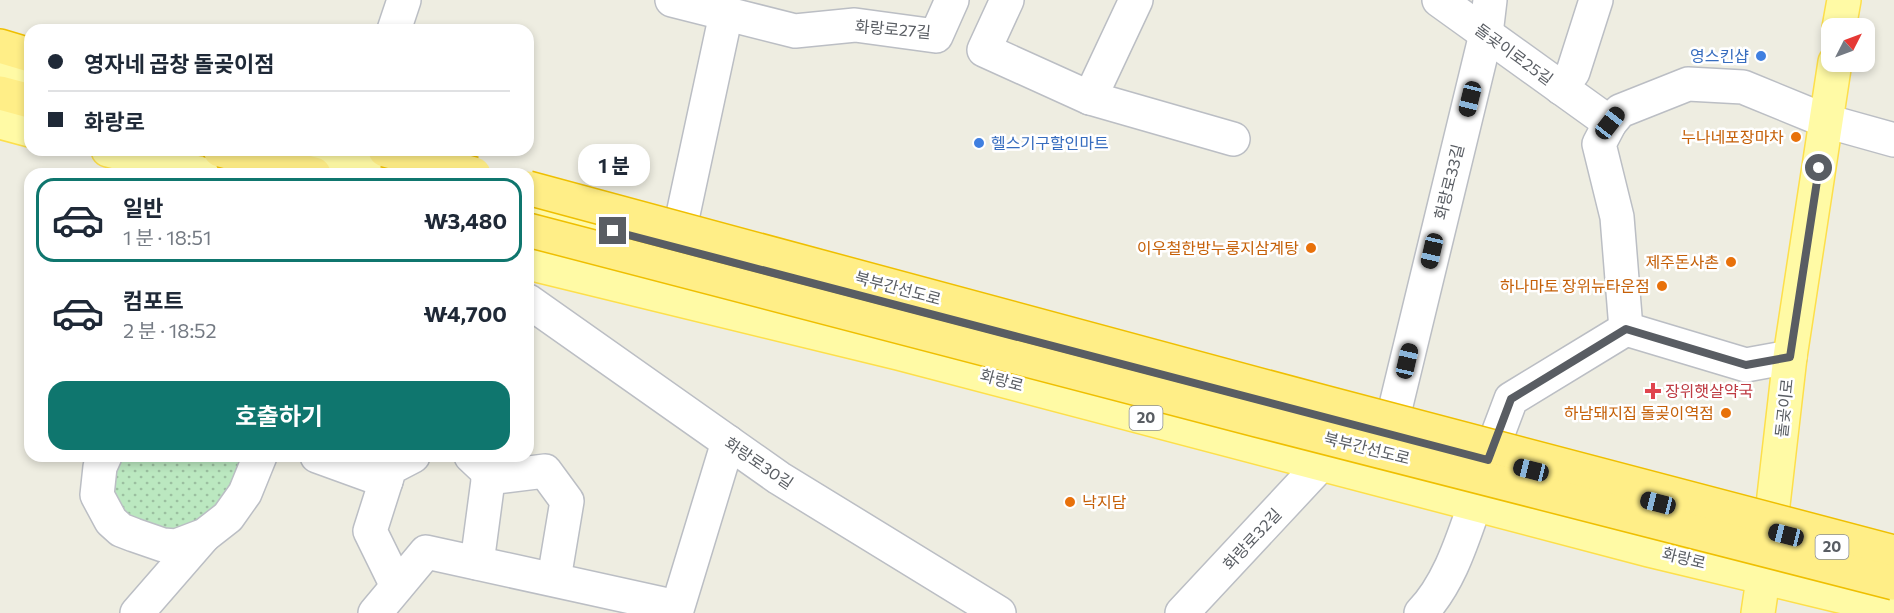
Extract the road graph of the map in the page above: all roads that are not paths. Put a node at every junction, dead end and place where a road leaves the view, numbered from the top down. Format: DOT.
graph roads {
  1 [pos="404,0"];
  2 [pos="672,0"];
  3 [pos="952,0"];
  4 [pos="1006,0"];
  5 [pos="1136,0"];
  6 [pos="1438,0"];
  7 [pos="1490,0"];
  8 [pos="1596,0"];
  9 [pos="1844,0"];
  10 [pos="726,14"];
  11 [pos="1841,18"];
  12 [pos="396,24"];
  13 [pos="1486,34"];
  14 [pos="0,46"];
  15 [pos="24,53"];
  16 [pos="0,71"];
  17 [pos="1833,72"];
  18 [pos="24,77"];
  19 [pos="1561,88"];
  20 [pos="0,93"];
  21 [pos="1090,98"];
  22 [pos="24,99"];
  23 [pos="1826,121"];
  24 [pos="0,122"];
  25 [pos="1610,123"];
  26 [pos="24,128"];
  27 [pos="1233,140"];
  28 [pos="1894,140"];
  29 [pos="132,156"];
  30 [pos="264,156"];
  31 [pos="407,156"];
  32 [pos="323,164"];
  33 [pos="178,168"];
  34 [pos="352,168"];
  35 [pos="452,168"];
  36 [pos="534,191"];
  37 [pos="534,211"];
  38 [pos="534,232"];
  39 [pos="676,247"];
  40 [pos="534,264"];
  41 [pos="534,305"];
  42 [pos="1626,329"];
  43 [pos="1790,357"];
  44 [pos="1389,434"];
  45 [pos="728,442"];
  46 [pos="1488,460"];
  47 [pos="102,462"];
  48 [pos="258,462"];
  49 [pos="334,462"];
  50 [pos="402,462"];
  51 [pos="1322,464"];
  52 [pos="480,467"];
  53 [pos="386,481"];
  54 [pos="1658,503"];
  55 [pos="1475,504"];
  56 [pos="1770,531"];
  57 [pos="205,535"];
  58 [pos="1649,550"];
  59 [pos="1894,552"];
  60 [pos="477,563"];
  61 [pos="1894,563"];
  62 [pos="1762,578"];
  63 [pos="554,579"];
  64 [pos="1894,584"];
  65 [pos="397,586"];
  66 [pos="1894,609"];
  67 [pos="676,610"];
  68 [pos="990,610"];
  69 [pos="137,613"];
  70 [pos="375,613"];
  71 [pos="1182,613"];
  72 [pos="1421,613"];
  73 [pos="1758,613"];
  1 -- 12 [label="street"];
  2 -- 10 [label="street, 화랑로27길"];
  3 -- 10 [label="street, 화랑로27길"];
  4 -- 21 [label="street"];
  5 -- 21 [label="street"];
  6 -- 13 [label="street, 돌곶이로25길"];
  7 -- 13 [label="street, 화랑로33길"];
  8 -- 19 [label="street, 돌곶이로25길"];
  9 -- 11 [label="main road"];
  10 -- 39 [label="street"];
  13 -- 19 [label="street, 돌곶이로25길"];
  13 -- 44 [label="street, 화랑로33길"];
  14 -- 15 [label="highway"];
  16 -- 18 [label="main road"];
  17 -- 23 [label="main road, 돌곶이로"];
  19 -- 25 [label="street, 돌곶이로25길"];
  20 -- 22 [label="highway"];
  21 -- 27 [label="street"];
  23 -- 25 [label="street"];
  23 -- 28 [label="street"];
  23 -- 43 [label="main road, 돌곶이로"];
  24 -- 26 [label="main road"];
  25 -- 42 [label="street"];
  29 -- 33 [label="main road"];
  30 -- 32 [label="highway"];
  31 -- 35 [label="highway, bridge"];
  32 -- 34 [label="main road"];
  36 -- 59 [label="highway, 북부간선도로, bridge"];
  37 -- 39 [label="main road, 20"];
  38 -- 64 [label="highway, 북부간선도로, bridge"];
  39 -- 44 [label="main road, 20"];
  40 -- 51 [label="main road, 화랑로 / 20"];
  41 -- 45 [label="street, 화랑로30길"];
  42 -- 43 [label="street"];
  42 -- 46 [label="street"];
  43 -- 56 [label="main road, 돌곶이로"];
  44 -- 46 [label="main road, 20"];
  45 -- 67 [label="street"];
  45 -- 68 [label="street, 화랑로30길"];
  46 -- 54 [label="main road, 20"];
  47 -- 57 [label="street"];
  48 -- 57 [label="street"];
  49 -- 53 [label="street"];
  50 -- 53 [label="street"];
  51 -- 55 [label="main road, 화랑로 / 20"];
  51 -- 71 [label="street, 화랑로32길"];
  52 -- 60 [label="street"];
  52 -- 63 [label="street"];
  53 -- 65 [label="street"];
  54 -- 56 [label="main road, 20"];
  54 -- 58 [label="main road"];
  55 -- 58 [label="main road, 화랑로 / 20"];
  55 -- 72 [label="street"];
  56 -- 61 [label="main road, 20"];
  56 -- 62 [label="main road, 돌곶이로"];
  57 -- 69 [label="street"];
  58 -- 62 [label="main road, 화랑로 / 20"];
  60 -- 63 [label="street"];
  60 -- 65 [label="street"];
  62 -- 66 [label="main road, 화랑로 / 20"];
  62 -- 73 [label="main road, 돌곶이로"];
  63 -- 67 [label="street"];
  65 -- 70 [label="street"];
}
